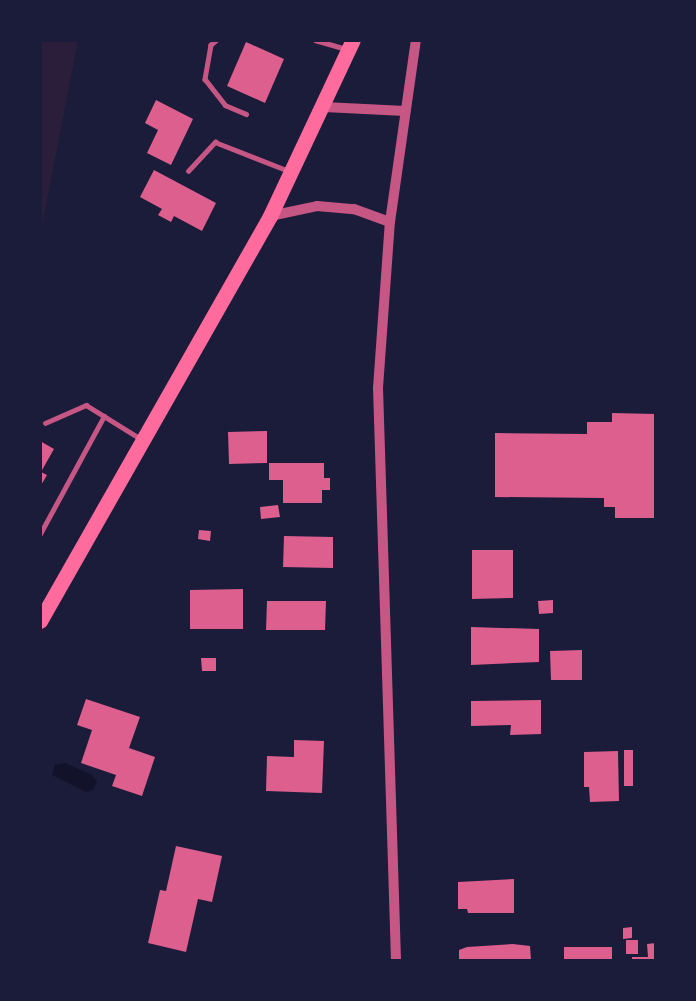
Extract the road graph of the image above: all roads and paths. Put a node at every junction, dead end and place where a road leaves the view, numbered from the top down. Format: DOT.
graph roads {
  1 [pos="217,40"];
  2 [pos="315,40"];
  3 [pos="416,40"];
  4 [pos="351,45"];
  5 [pos="324,107"];
  6 [pos="405,111"];
  7 [pos="246,114"];
  8 [pos="188,171"];
  9 [pos="292,172"];
  10 [pos="270,216"];
  11 [pos="390,222"];
  12 [pos="105,416"];
  13 [pos="45,423"];
  14 [pos="143,440"];
  15 [pos="40,534"];
  16 [pos="40,621"];
  17 [pos="396,960"];
  1 -- 7 [label="lane"];
  2 -- 4 [label="lane"];
  3 -- 6 [label="street"];
  4 -- 5 [label="main road"];
  5 -- 6 [label="street"];
  5 -- 9 [label="main road"];
  6 -- 11 [label="street"];
  8 -- 9 [label="lane"];
  9 -- 10 [label="main road"];
  10 -- 11 [label="street"];
  10 -- 14 [label="main road"];
  11 -- 17 [label="street"];
  12 -- 13 [label="lane"];
  12 -- 14 [label="lane"];
  12 -- 15 [label="lane"];
  14 -- 16 [label="main road"];
}
